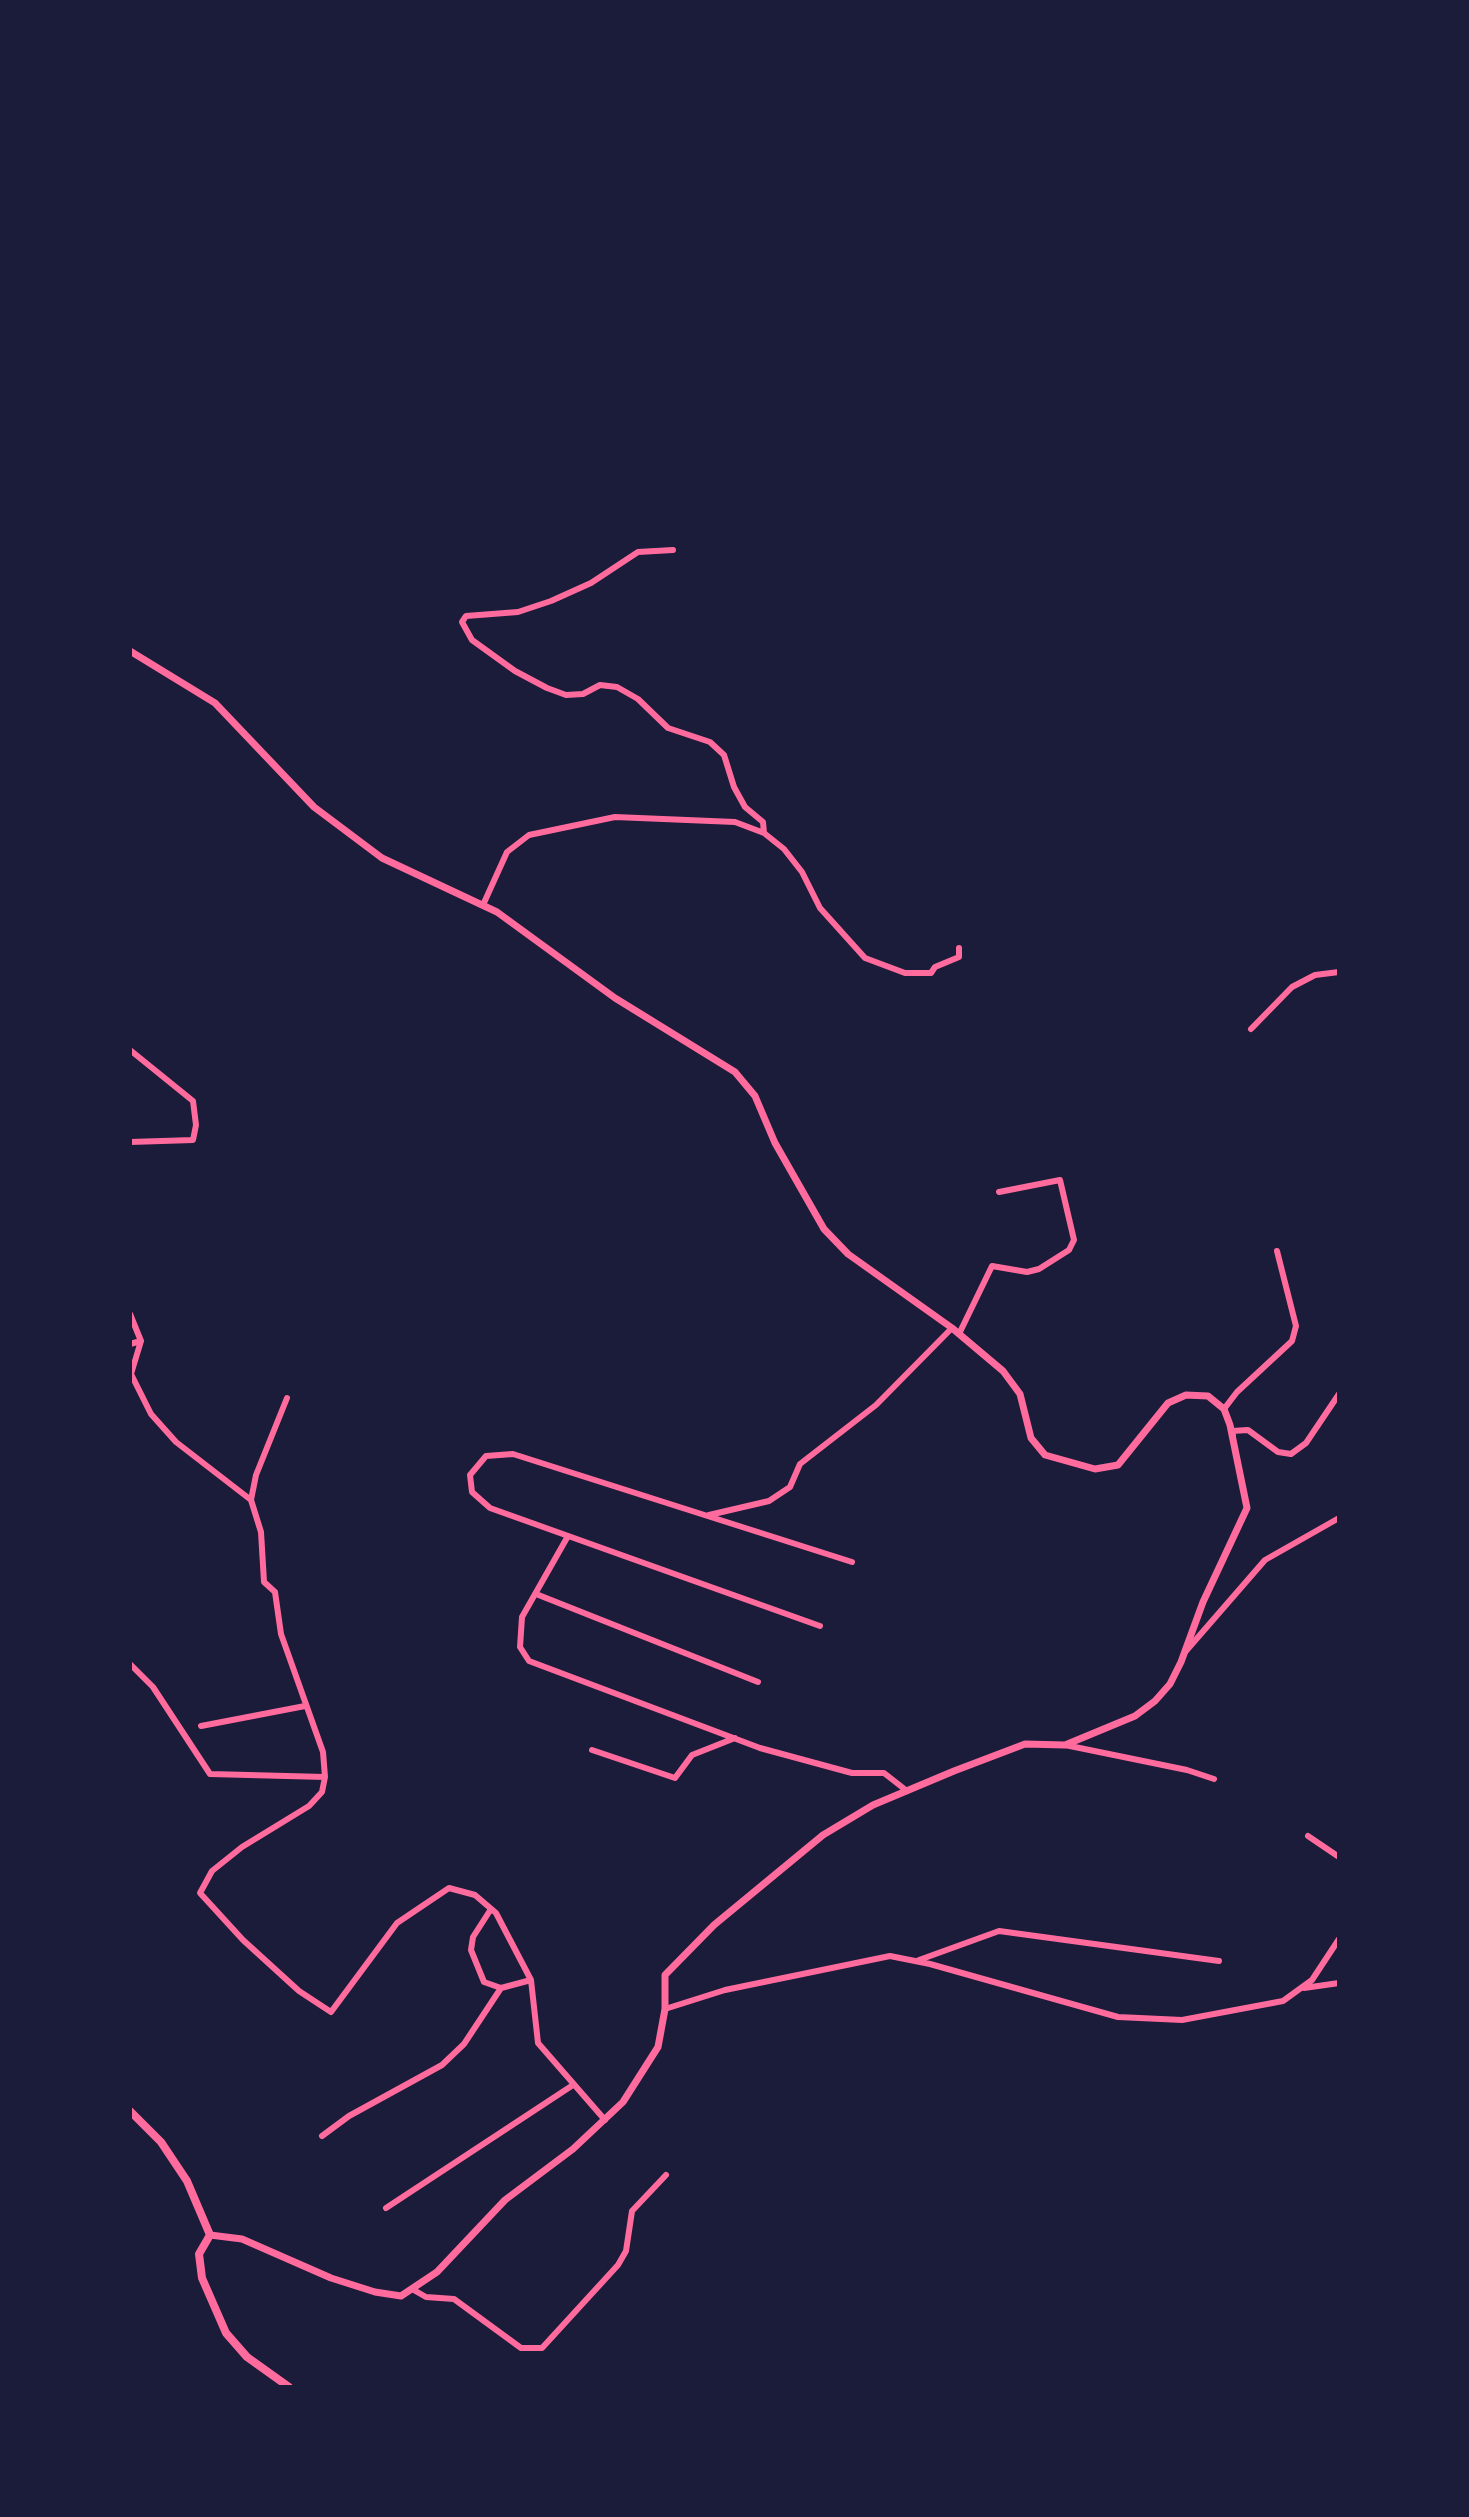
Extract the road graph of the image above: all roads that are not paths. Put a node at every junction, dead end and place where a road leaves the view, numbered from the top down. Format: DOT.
graph roads {
  1 [pos="673,550"];
  2 [pos="130,651"];
  3 [pos="764,833"];
  4 [pos="483,905"];
  5 [pos="959,948"];
  6 [pos="1339,972"];
  7 [pos="1251,1029"];
  8 [pos="130,1050"];
  9 [pos="130,1142"];
  10 [pos="999,1192"];
  11 [pos="1277,1251"];
  12 [pos="130,1314"];
  13 [pos="952,1328"];
  14 [pos="959,1334"];
  15 [pos="141,1341"];
  16 [pos="130,1344"];
  17 [pos="1339,1394"];
  18 [pos="287,1398"];
  19 [pos="1224,1409"];
  20 [pos="1233,1438"];
  21 [pos="251,1500"];
  22 [pos="709,1514"];
  23 [pos="1339,1518"];
  24 [pos="568,1536"];
  25 [pos="852,1562"];
  26 [pos="536,1594"];
  27 [pos="820,1626"];
  28 [pos="1186,1651"];
  29 [pos="130,1664"];
  30 [pos="758,1682"];
  31 [pos="305,1706"];
  32 [pos="201,1726"];
  33 [pos="735,1738"];
  34 [pos="1065,1745"];
  35 [pos="592,1750"];
  36 [pos="325,1777"];
  37 [pos="1214,1779"];
  38 [pos="908,1792"];
  39 [pos="1308,1836"];
  40 [pos="1339,1857"];
  41 [pos="491,1909"];
  42 [pos="1339,1939"];
  43 [pos="915,1961"];
  44 [pos="1219,1961"];
  45 [pos="531,1980"];
  46 [pos="1339,1983"];
  47 [pos="501,1988"];
  48 [pos="1300,1989"];
  49 [pos="665,2009"];
  50 [pos="573,2085"];
  51 [pos="130,2111"];
  52 [pos="605,2120"];
  53 [pos="322,2136"];
  54 [pos="666,2175"];
  55 [pos="386,2208"];
  56 [pos="210,2235"];
  57 [pos="412,2289"];
  58 [pos="289,2387"];
  1 -- 3 [label="street"];
  2 -- 4 [label="street"];
  3 -- 4 [label="street"];
  3 -- 5 [label="street"];
  4 -- 13 [label="street"];
  6 -- 7 [label="street"];
  8 -- 9 [label="street"];
  10 -- 14 [label="street"];
  11 -- 19 [label="street"];
  12 -- 15 [label="street"];
  13 -- 14 [label="street"];
  13 -- 22 [label="street"];
  14 -- 19 [label="street"];
  15 -- 16 [label="street"];
  15 -- 21 [label="street"];
  17 -- 20 [label="street"];
  18 -- 21 [label="street"];
  19 -- 20 [label="street"];
  20 -- 28 [label="street"];
  21 -- 31 [label="street"];
  22 -- 24 [label="street"];
  22 -- 25 [label="street"];
  23 -- 28 [label="street"];
  24 -- 26 [label="street"];
  24 -- 27 [label="street"];
  26 -- 30 [label="street"];
  26 -- 33 [label="street"];
  28 -- 34 [label="street"];
  29 -- 36 [label="street"];
  31 -- 32 [label="street"];
  31 -- 36 [label="street"];
  33 -- 35 [label="street"];
  33 -- 38 [label="street"];
  34 -- 37 [label="street"];
  34 -- 38 [label="street"];
  36 -- 41 [label="street"];
  38 -- 49 [label="street"];
  39 -- 40 [label="street"];
  41 -- 45 [label="street"];
  41 -- 47 [label="street"];
  42 -- 48 [label="street"];
  43 -- 44 [label="street"];
  43 -- 48 [label="street"];
  43 -- 49 [label="street"];
  45 -- 47 [label="street"];
  45 -- 50 [label="street"];
  46 -- 48 [label="street"];
  47 -- 53 [label="street"];
  49 -- 52 [label="street"];
  50 -- 52 [label="street"];
  50 -- 55 [label="street"];
  51 -- 56 [label="main road"];
  52 -- 57 [label="street"];
  54 -- 57 [label="street"];
  56 -- 57 [label="street"];
  56 -- 58 [label="main road"];
}
